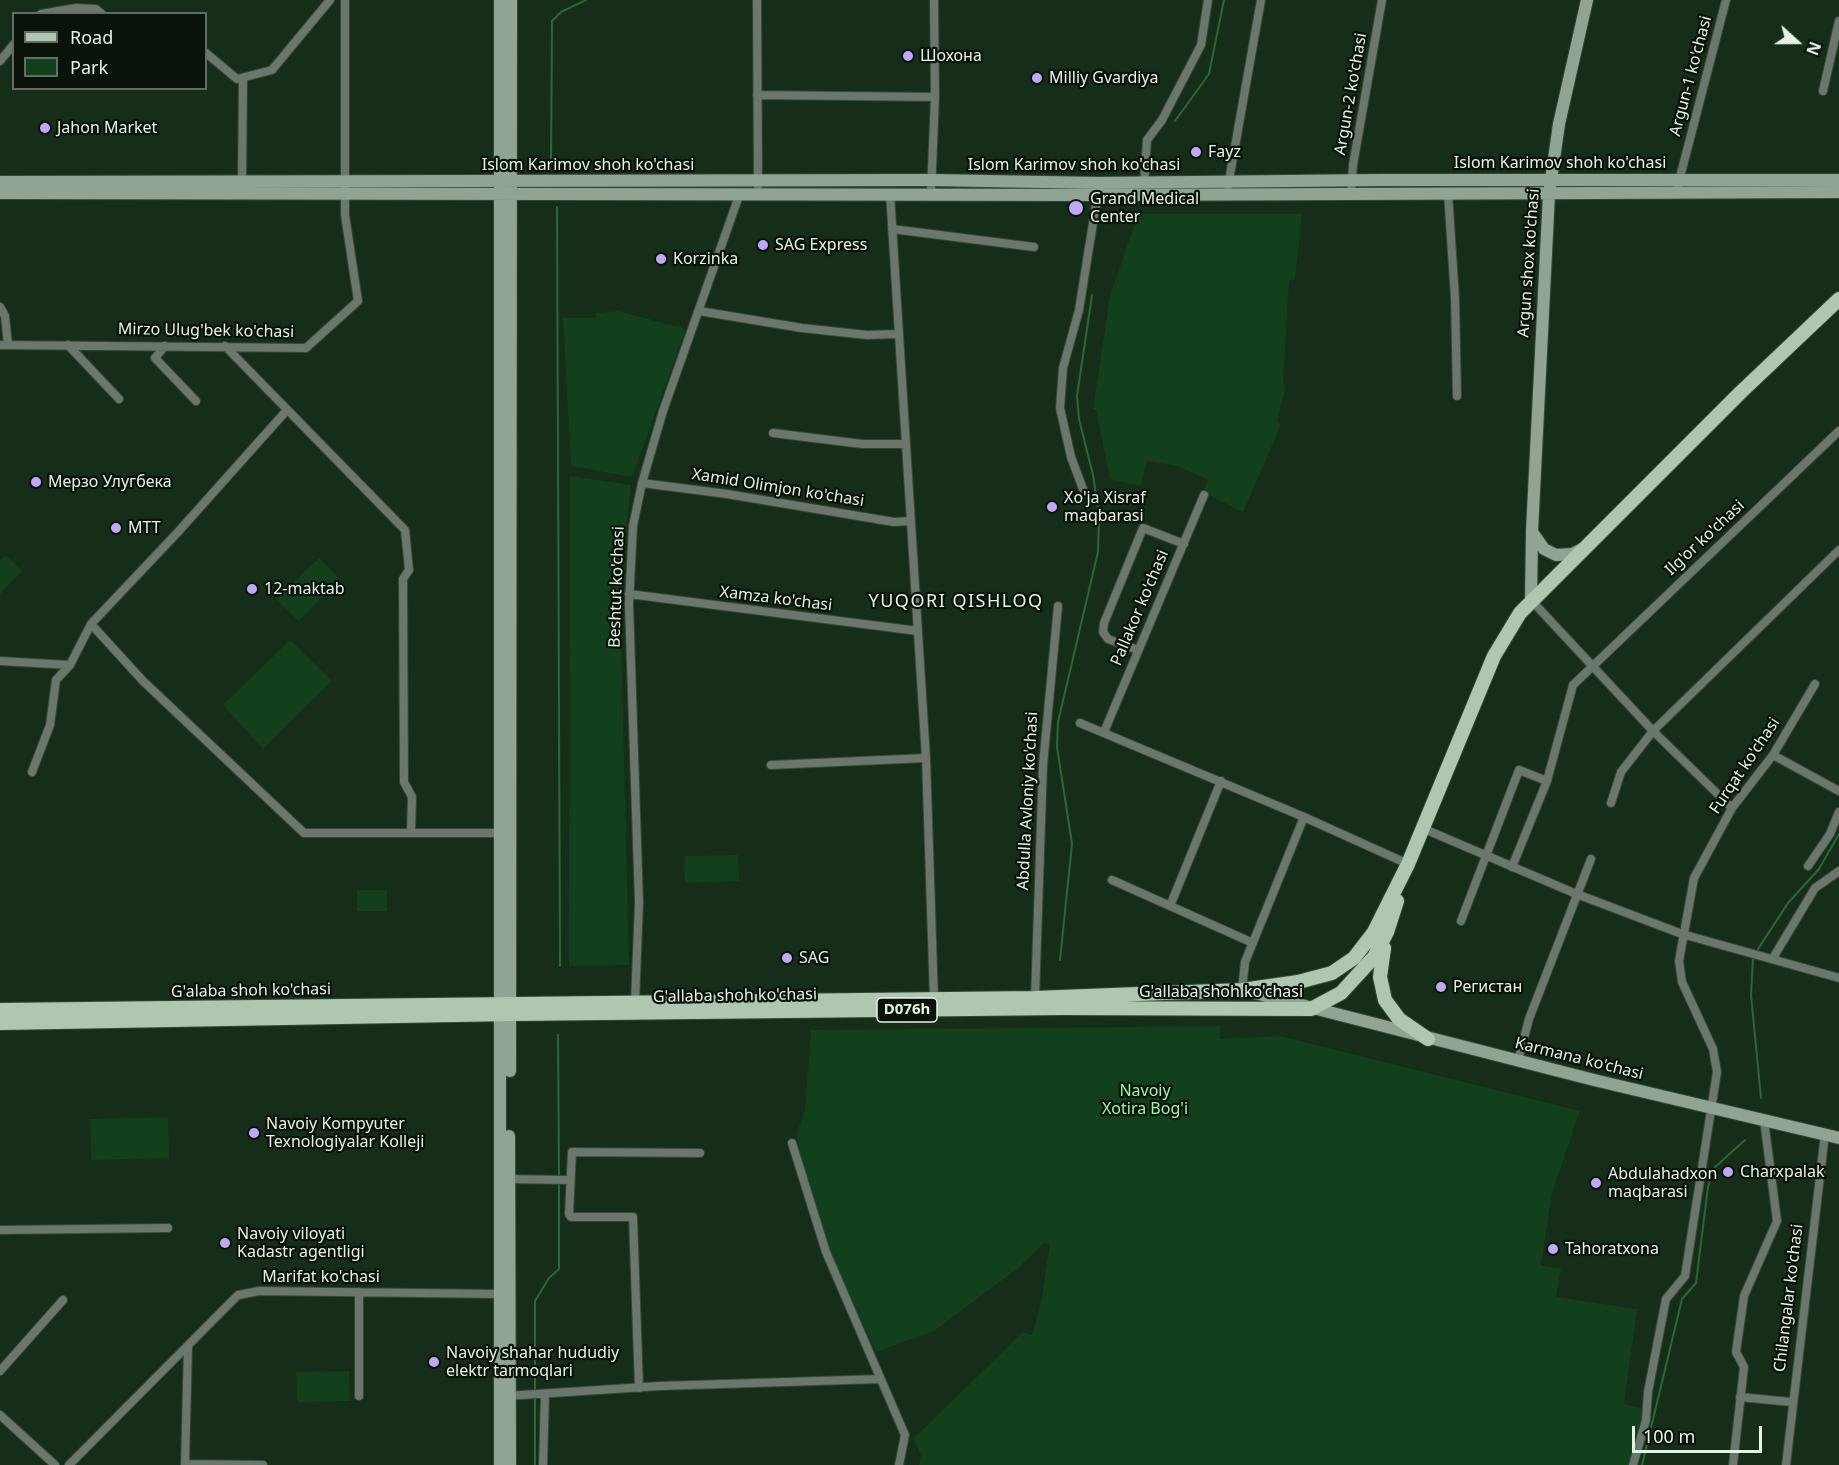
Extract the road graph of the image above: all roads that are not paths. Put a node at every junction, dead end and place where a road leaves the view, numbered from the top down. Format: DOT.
graph roads {
  1 [pos="330,0"];
  2 [pos="345,0"];
  3 [pos="500,0"];
  4 [pos="511,0"];
  5 [pos="757,0"];
  6 [pos="934,0"];
  7 [pos="1208,0"];
  8 [pos="1261,0"];
  9 [pos="1382,0"];
  10 [pos="1587,0"];
  11 [pos="1726,0"];
  12 [pos="49,12"];
  13 [pos="100,12"];
  14 [pos="1839,21"];
  15 [pos="12,46"];
  16 [pos="207,54"];
  17 [pos="0,61"];
  18 [pos="243,78"];
  19 [pos="1823,91"];
  20 [pos="757,95"];
  21 [pos="935,98"];
  22 [pos="1679,179"];
  23 [pos="1352,180"];
  24 [pos="1839,180"];
  25 [pos="1228,181"];
  26 [pos="0,182"];
  27 [pos="242,187"];
  28 [pos="758,187"];
  29 [pos="931,187"];
  30 [pos="1550,187"];
  31 [pos="345,188"];
  32 [pos="506,188"];
  33 [pos="1098,189"];
  34 [pos="1144,189"];
  35 [pos="1448,192"];
  36 [pos="1839,192"];
  37 [pos="0,193"];
  38 [pos="740,193"];
  39 [pos="890,193"];
  40 [pos="1227,194"];
  41 [pos="1351,194"];
  42 [pos="1675,194"];
  43 [pos="892,229"];
  44 [pos="1034,247"];
  45 [pos="1839,299"];
  46 [pos="0,307"];
  47 [pos="699,311"];
  48 [pos="898,334"];
  49 [pos="4,345"];
  50 [pos="68,345"];
  51 [pos="165,346"];
  52 [pos="225,346"];
  53 [pos="1457,396"];
  54 [pos="119,399"];
  55 [pos="196,401"];
  56 [pos="287,410"];
  57 [pos="1839,431"];
  58 [pos="773,433"];
  59 [pos="905,444"];
  60 [pos="642,483"];
  61 [pos="1083,489"];
  62 [pos="1204,495"];
  63 [pos="910,520"];
  64 [pos="1532,531"];
  65 [pos="1184,544"];
  66 [pos="1581,549"];
  67 [pos="1839,551"];
  68 [pos="629,594"];
  69 [pos="1531,600"];
  70 [pos="1058,606"];
  71 [pos="91,624"];
  72 [pos="918,631"];
  73 [pos="1138,650"];
  74 [pos="0,661"];
  75 [pos="70,665"];
  76 [pos="1591,666"];
  77 [pos="1815,684"];
  78 [pos="1080,723"];
  79 [pos="1653,731"];
  80 [pos="1104,732"];
  81 [pos="1773,755"];
  82 [pos="926,758"];
  83 [pos="771,765"];
  84 [pos="32,772"];
  85 [pos="1221,781"];
  86 [pos="1547,781"];
  87 [pos="1839,791"];
  88 [pos="1611,804"];
  89 [pos="1732,808"];
  90 [pos="1839,812"];
  91 [pos="1304,817"];
  92 [pos="1422,828"];
  93 [pos="411,831"];
  94 [pos="506,833"];
  95 [pos="1486,855"];
  96 [pos="1591,859"];
  97 [pos="1408,864"];
  98 [pos="1808,866"];
  99 [pos="1512,867"];
  100 [pos="1839,871"];
  101 [pos="1112,880"];
  102 [pos="1577,895"];
  103 [pos="1170,906"];
  104 [pos="1461,921"];
  105 [pos="1387,932"];
  106 [pos="1682,934"];
  107 [pos="1253,943"];
  108 [pos="1773,958"];
  109 [pos="1839,978"];
  110 [pos="1242,990"];
  111 [pos="1035,998"];
  112 [pos="933,999"];
  113 [pos="635,1003"];
  114 [pos="506,1009"];
  115 [pos="1311,1009"];
  116 [pos="0,1010"];
  117 [pos="463,1016"];
  118 [pos="0,1023"];
  119 [pos="1428,1039"];
  120 [pos="1518,1061"];
  121 [pos="1711,1107"];
  122 [pos="1764,1120"];
  123 [pos="1825,1134"];
  124 [pos="1839,1138"];
  125 [pos="792,1143"];
  126 [pos="700,1153"];
  127 [pos="505,1179"];
  128 [pos="569,1180"];
  129 [pos="168,1228"];
  130 [pos="0,1230"];
  131 [pos="359,1292"];
  132 [pos="500,1294"];
  133 [pos="63,1300"];
  134 [pos="188,1347"];
  135 [pos="0,1371"];
  136 [pos="880,1379"];
  137 [pos="639,1388"];
  138 [pos="545,1394"];
  139 [pos="359,1396"];
  140 [pos="505,1396"];
  141 [pos="1740,1398"];
  142 [pos="1791,1402"];
  143 [pos="0,1415"];
  144 [pos="185,1464"];
  145 [pos="55,1465"];
  146 [pos="69,1465"];
  147 [pos="263,1465"];
  148 [pos="500,1465"];
  149 [pos="510,1465"];
  150 [pos="543,1465"];
  151 [pos="899,1465"];
  152 [pos="1633,1465"];
  153 [pos="1733,1465"];
  154 [pos="1786,1465"];
  1 -- 18 [label="street"];
  2 -- 31 [label="street"];
  3 -- 32 [label="main road"];
  4 -- 32 [label="main road"];
  5 -- 20 [label="street"];
  6 -- 21 [label="street"];
  7 -- 34 [label="street"];
  8 -- 25 [label="street"];
  9 -- 23 [label="street, Argun-2 ko'chasi"];
  10 -- 30 [label="main road, Argun shox ko'chasi"];
  11 -- 22 [label="street, Argun-1 ko'chasi"];
  12 -- 13 [label="street"];
  14 -- 19 [label="street"];
  15 -- 17 [label="street"];
  16 -- 18 [label="street"];
  18 -- 27 [label="street"];
  20 -- 21 [label="street"];
  20 -- 28 [label="street"];
  21 -- 29 [label="street"];
  22 -- 24 [label="main road, Islom Karimov shoh ko'chasi"];
  22 -- 30 [label="main road, Islom Karimov shoh ko'chasi"];
  22 -- 42 [label="street, Argun-1 ko'chasi"];
  23 -- 25 [label="main road, Islom Karimov shoh ko'chasi"];
  23 -- 30 [label="main road, Islom Karimov shoh ko'chasi"];
  23 -- 41 [label="street, Argun-2 ko'chasi"];
  25 -- 34 [label="main road, Islom Karimov shoh ko'chasi"];
  25 -- 40 [label="street"];
  26 -- 27 [label="main road, Islom Karimov shoh ko'chasi"];
  27 -- 31 [label="main road, Islom Karimov shoh ko'chasi"];
  27 -- 37 [label="main road, Islom Karimov shoh ko'chasi"];
  28 -- 29 [label="main road, Islom Karimov shoh ko'chasi"];
  28 -- 32 [label="main road, Islom Karimov shoh ko'chasi"];
  28 -- 38 [label="main road, Islom Karimov shoh ko'chasi"];
  28 -- 39 [label="main road, Islom Karimov shoh ko'chasi"];
  29 -- 33 [label="main road, Islom Karimov shoh ko'chasi"];
  29 -- 39 [label="main road, Islom Karimov shoh ko'chasi"];
  30 -- 35 [label="main road, Islom Karimov shoh ko'chasi"];
  30 -- 42 [label="main road, Islom Karimov shoh ko'chasi"];
  30 -- 64 [label="main road, Argun shox ko'chasi"];
  31 -- 32 [label="main road, Islom Karimov shoh ko'chasi"];
  31 -- 52 [label="street, Mirzo Ulug'bek ko'chasi"];
  32 -- 38 [label="main road, Islom Karimov shoh ko'chasi"];
  32 -- 94 [label="main road"];
  33 -- 34 [label="main road, Islom Karimov shoh ko'chasi"];
  33 -- 61 [label="street"];
  34 -- 40 [label="main road, Islom Karimov shoh ko'chasi"];
  35 -- 41 [label="main road, Islom Karimov shoh ko'chasi"];
  35 -- 53 [label="street"];
  36 -- 42 [label="main road, Islom Karimov shoh ko'chasi"];
  38 -- 47 [label="street, Beshtut ko'chasi"];
  39 -- 43 [label="street"];
  40 -- 41 [label="main road, Islom Karimov shoh ko'chasi"];
  43 -- 44 [label="street"];
  43 -- 48 [label="street"];
  45 -- 66 [label="main road"];
  46 -- 49 [label="street"];
  47 -- 48 [label="street"];
  47 -- 60 [label="street, Beshtut ko'chasi"];
  48 -- 59 [label="street"];
  49 -- 50 [label="street, Mirzo Ulug'bek ko'chasi"];
  50 -- 51 [label="street, Mirzo Ulug'bek ko'chasi"];
  50 -- 54 [label="street"];
  51 -- 52 [label="street, Mirzo Ulug'bek ko'chasi"];
  51 -- 55 [label="street"];
  52 -- 56 [label="street"];
  56 -- 71 [label="street"];
  56 -- 93 [label="street"];
  57 -- 76 [label="street, Ilg'or ko'chasi"];
  58 -- 59 [label="street"];
  59 -- 63 [label="street"];
  60 -- 63 [label="street, Xamid Olimjon ko'chasi"];
  60 -- 68 [label="street, Beshtut ko'chasi"];
  62 -- 65 [label="street, Pallakor ko'chasi"];
  63 -- 72 [label="street"];
  64 -- 66 [label="main road"];
  64 -- 69 [label="main road, Argun shox ko'chasi"];
  65 -- 73 [label="street, Pallakor ko'chasi"];
  65 -- 73 [label="street"];
  66 -- 69 [label="main road"];
  67 -- 79 [label="street"];
  68 -- 72 [label="street, Xamza ko'chasi"];
  68 -- 113 [label="street, Beshtut ko'chasi"];
  69 -- 76 [label="street"];
  69 -- 92 [label="main road"];
  70 -- 111 [label="street, Abdulla Avloniy ko'chasi"];
  71 -- 75 [label="street"];
  71 -- 93 [label="street"];
  72 -- 82 [label="street"];
  73 -- 80 [label="street, Pallakor ko'chasi"];
  74 -- 75 [label="street"];
  75 -- 84 [label="street"];
  76 -- 79 [label="street"];
  76 -- 86 [label="street, Ilg'or ko'chasi"];
  77 -- 81 [label="street, Furqat ko'chasi"];
  78 -- 80 [label="street"];
  79 -- 88 [label="street"];
  79 -- 89 [label="street"];
  80 -- 85 [label="street"];
  81 -- 87 [label="street"];
  81 -- 89 [label="street, Furqat ko'chasi"];
  82 -- 83 [label="street"];
  82 -- 112 [label="street"];
  85 -- 91 [label="street"];
  85 -- 103 [label="street"];
  86 -- 95 [label="street"];
  86 -- 99 [label="street, Ilg'or ko'chasi"];
  89 -- 106 [label="street, Furqat ko'chasi"];
  90 -- 98 [label="street"];
  91 -- 97 [label="street"];
  91 -- 107 [label="street"];
  92 -- 95 [label="street"];
  92 -- 97 [label="main road"];
  93 -- 94 [label="street"];
  94 -- 114 [label="main road"];
  95 -- 99 [label="street"];
  95 -- 104 [label="street"];
  96 -- 102 [label="street"];
  97 -- 105 [label="main road"];
  97 -- 110 [label="main road"];
  99 -- 102 [label="street"];
  100 -- 108 [label="street"];
  101 -- 103 [label="street"];
  102 -- 106 [label="street"];
  102 -- 120 [label="street"];
  103 -- 107 [label="street"];
  105 -- 115 [label="main road"];
  105 -- 119 [label="main road"];
  106 -- 108 [label="street"];
  106 -- 121 [label="street, Furqat ko'chasi"];
  107 -- 110 [label="street"];
  108 -- 109 [label="street"];
  110 -- 111 [label="main road, G'allaba shoh ko'chasi / D076h"];
  110 -- 115 [label="main road, G'allaba shoh ko'chasi / D076h"];
  111 -- 112 [label="main road, G'allaba shoh ko'chasi / D076h"];
  112 -- 113 [label="main road, G'allaba shoh ko'chasi / D076h"];
  113 -- 114 [label="main road, G'allaba shoh ko'chasi / D076h"];
  114 -- 115 [label="main road, G'allaba shoh ko'chasi / D076h"];
  114 -- 116 [label="main road, G'alaba shoh ko'chasi"];
  114 -- 117 [label="main road, G'allaba shoh ko'chasi"];
  114 -- 127 [label="main road"];
  115 -- 119 [label="main road, Karmana ko'chasi / D076h"];
  117 -- 118 [label="main road, G'alaba shoh ko'chasi"];
  119 -- 120 [label="main road, Karmana ko'chasi / D076h"];
  120 -- 121 [label="main road, Karmana ko'chasi / D076h"];
  121 -- 122 [label="main road, Karmana ko'chasi / D076h"];
  121 -- 152 [label="street, Furqat ko'chasi"];
  122 -- 123 [label="main road, Karmana ko'chasi / D076h"];
  122 -- 141 [label="street"];
  123 -- 124 [label="main road, Karmana ko'chasi / D076h"];
  123 -- 142 [label="street, Chilangalar ko'chasi"];
  125 -- 136 [label="street"];
  126 -- 128 [label="street"];
  127 -- 128 [label="street"];
  127 -- 132 [label="main road"];
  127 -- 140 [label="main road"];
  128 -- 137 [label="street"];
  129 -- 130 [label="street"];
  131 -- 132 [label="street, Marifat ko'chasi"];
  131 -- 134 [label="street, Marifat ko'chasi"];
  131 -- 139 [label="street"];
  132 -- 140 [label="main road"];
  133 -- 135 [label="street"];
  134 -- 144 [label="street"];
  134 -- 146 [label="street, Marifat ko'chasi"];
  136 -- 137 [label="street"];
  136 -- 151 [label="street"];
  137 -- 138 [label="street"];
  138 -- 140 [label="street"];
  138 -- 150 [label="street"];
  140 -- 148 [label="main road"];
  140 -- 149 [label="main road"];
  141 -- 142 [label="street"];
  141 -- 153 [label="street"];
  142 -- 154 [label="street, Chilangalar ko'chasi"];
  143 -- 145 [label="street"];
  144 -- 147 [label="street"];
}
